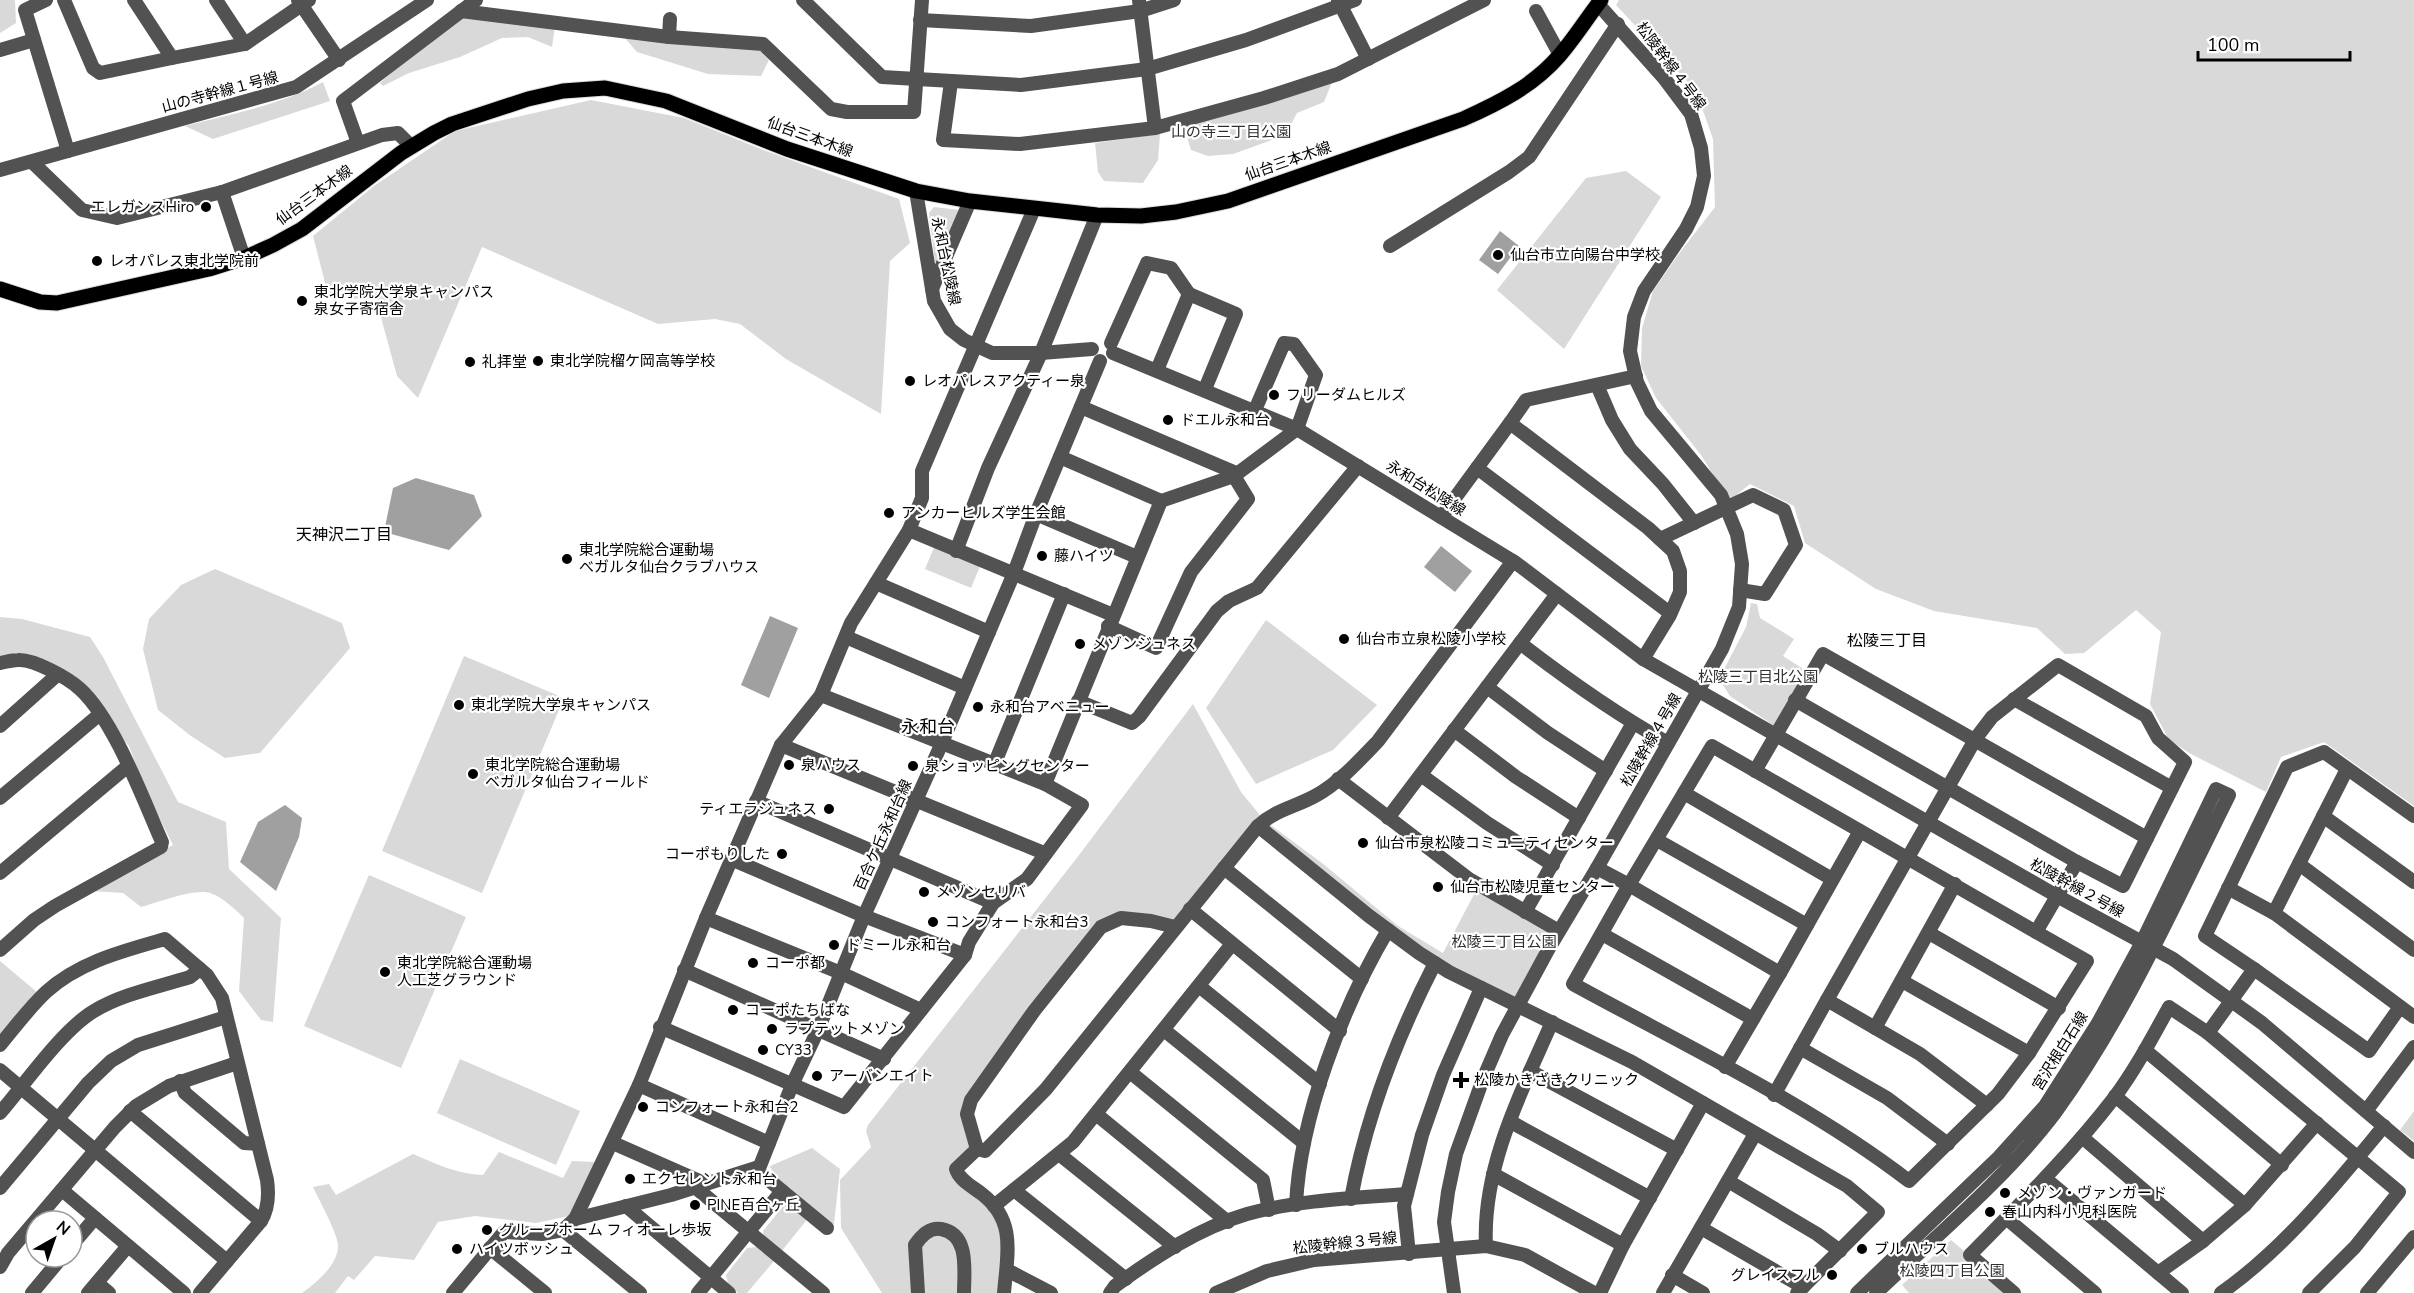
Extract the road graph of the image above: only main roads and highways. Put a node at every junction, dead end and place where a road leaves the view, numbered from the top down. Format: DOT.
graph roads {
  1 [pos="1599,2"];
  2 [pos="0,289"];
  1 -- 2 [label="main road, 仙台三本木線"];
}
